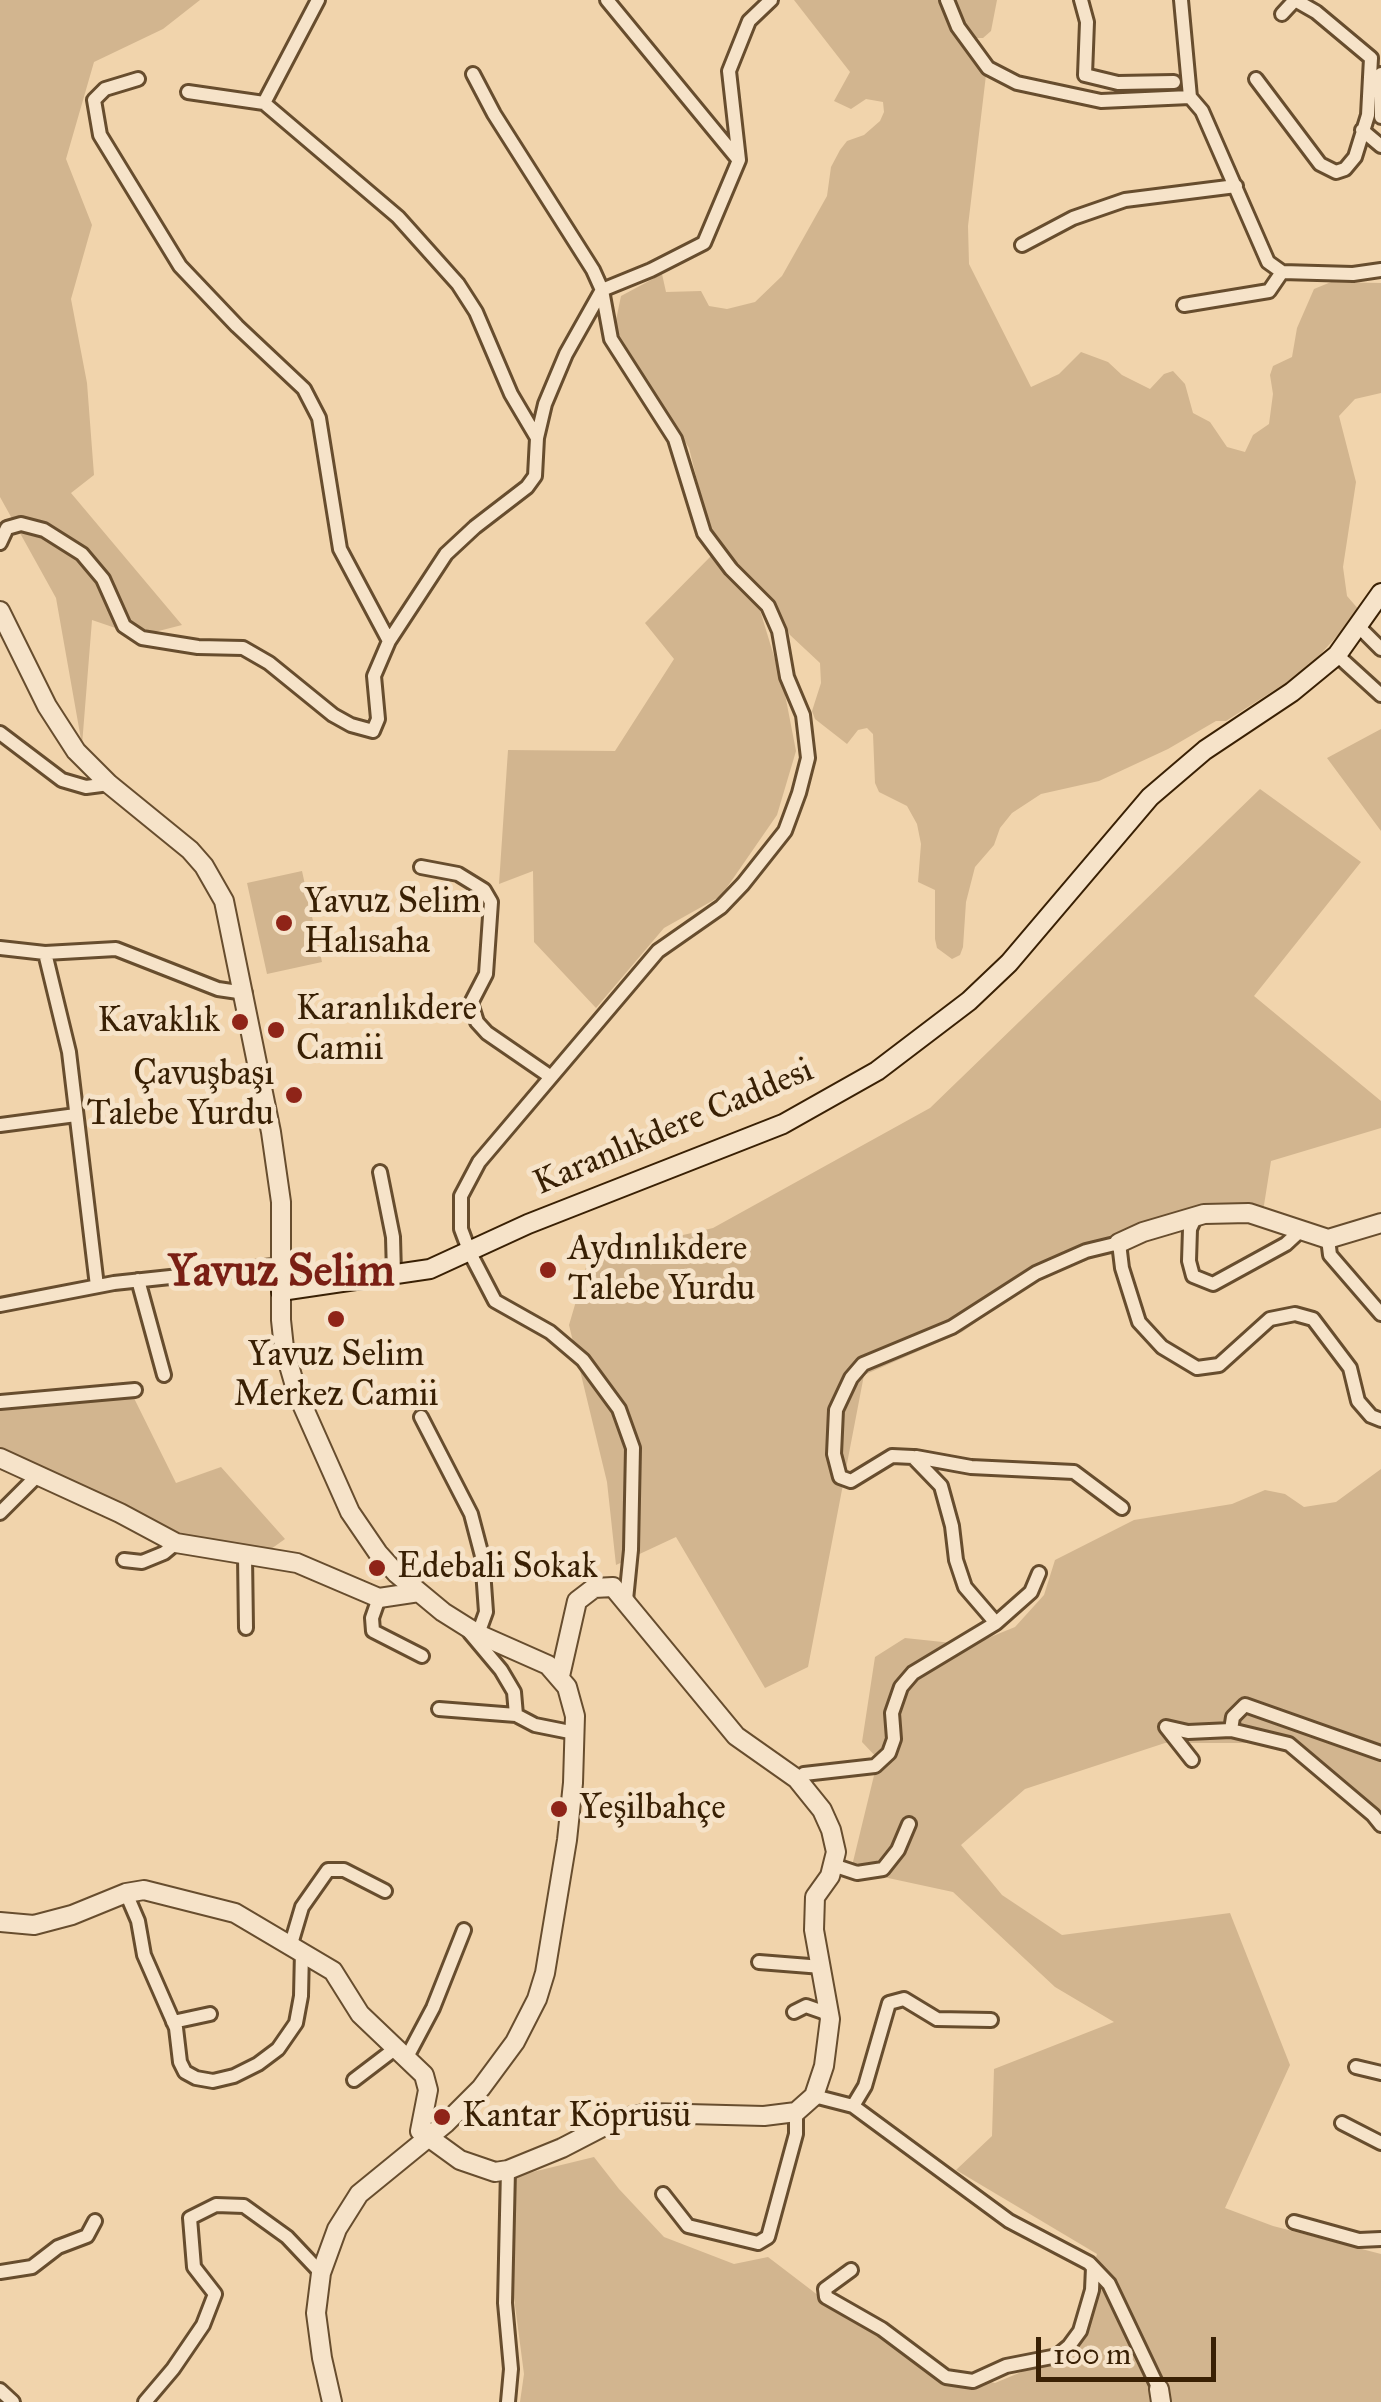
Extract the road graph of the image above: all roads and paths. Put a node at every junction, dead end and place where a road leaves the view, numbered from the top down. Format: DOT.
graph roads {
  1 [pos="318,0"];
  2 [pos="607,0"];
  3 [pos="771,0"];
  4 [pos="946,0"];
  5 [pos="1081,0"];
  6 [pos="1181,0"];
  7 [pos="1282,14"];
  8 [pos="473,74"];
  9 [pos="1381,74"];
  10 [pos="138,79"];
  11 [pos="1256,79"];
  12 [pos="1174,82"];
  13 [pos="188,92"];
  14 [pos="1190,97"];
  15 [pos="264,103"];
  16 [pos="1381,117"];
  17 [pos="1362,130"];
  18 [pos="1381,146"];
  19 [pos="739,160"];
  20 [pos="1236,186"];
  21 [pos="1022,245"];
  22 [pos="1381,270"];
  23 [pos="1282,272"];
  24 [pos="602,290"];
  25 [pos="1184,305"];
  26 [pos="536,438"];
  27 [pos="0,543"];
  28 [pos="1381,593"];
  29 [pos="0,610"];
  30 [pos="1359,627"];
  31 [pos="388,641"];
  32 [pos="1381,649"];
  33 [pos="1337,654"];
  34 [pos="1381,695"];
  35 [pos="0,732"];
  36 [pos="108,784"];
  37 [pos="421,867"];
  38 [pos="0,948"];
  39 [pos="45,953"];
  40 [pos="245,994"];
  41 [pos="551,1077"];
  42 [pos="76,1115"];
  43 [pos="0,1125"];
  44 [pos="380,1172"];
  45 [pos="1196,1216"];
  46 [pos="1381,1223"];
  47 [pos="1300,1231"];
  48 [pos="1328,1239"];
  49 [pos="1120,1242"];
  50 [pos="470,1253"];
  51 [pos="283,1266"];
  52 [pos="394,1274"];
  53 [pos="138,1280"];
  54 [pos="97,1286"];
  55 [pos="282,1291"];
  56 [pos="0,1305"];
  57 [pos="1381,1314"];
  58 [pos="164,1375"];
  59 [pos="135,1390"];
  60 [pos="0,1402"];
  61 [pos="421,1417"];
  62 [pos="1381,1420"];
  63 [pos="913,1456"];
  64 [pos="0,1458"];
  65 [pos="38,1475"];
  66 [pos="1122,1508"];
  67 [pos="0,1513"];
  68 [pos="176,1543"];
  69 [pos="244,1556"];
  70 [pos="124,1560"];
  71 [pos="1039,1573"];
  72 [pos="419,1592"];
  73 [pos="619,1593"];
  74 [pos="378,1598"];
  75 [pos="996,1623"];
  76 [pos="246,1628"];
  77 [pos="472,1630"];
  78 [pos="422,1656"];
  79 [pos="560,1676"];
  80 [pos="439,1708"];
  81 [pos="516,1715"];
  82 [pos="1232,1730"];
  83 [pos="575,1733"];
  84 [pos="1381,1752"];
  85 [pos="1192,1760"];
  86 [pos="797,1779"];
  87 [pos="909,1824"];
  88 [pos="1381,1825"];
  89 [pos="833,1864"];
  90 [pos="385,1891"];
  91 [pos="126,1893"];
  92 [pos="0,1922"];
  93 [pos="464,1930"];
  94 [pos="296,1948"];
  95 [pos="759,1962"];
  96 [pos="822,1967"];
  97 [pos="794,2012"];
  98 [pos="210,2014"];
  99 [pos="829,2014"];
  100 [pos="992,2020"];
  101 [pos="173,2022"];
  102 [pos="402,2052"];
  103 [pos="1356,2067"];
  104 [pos="1381,2073"];
  105 [pos="354,2080"];
  106 [pos="814,2096"];
  107 [pos="853,2106"];
  108 [pos="796,2112"];
  109 [pos="1342,2123"];
  110 [pos="426,2138"];
  111 [pos="1381,2143"];
  112 [pos="508,2170"];
  113 [pos="664,2194"];
  114 [pos="95,2221"];
  115 [pos="1294,2222"];
  116 [pos="1381,2240"];
  117 [pos="1093,2267"];
  118 [pos="851,2270"];
  119 [pos="0,2272"];
  120 [pos="321,2273"];
  121 [pos="0,2390"];
  122 [pos="1160,2396"];
  123 [pos="13,2402"];
  124 [pos="145,2402"];
  125 [pos="332,2402"];
  126 [pos="508,2402"];
  1 -- 15 [label="street"];
  2 -- 19 [label="street"];
  3 -- 19 [label="street"];
  4 -- 14 [label="street"];
  5 -- 12 [label="street"];
  6 -- 14 [label="street"];
  7 -- 17 [label="street"];
  8 -- 24 [label="street"];
  9 -- 16 [label="street"];
  10 -- 31 [label="street"];
  11 -- 17 [label="street"];
  13 -- 15 [label="street"];
  14 -- 20 [label="street"];
  15 -- 26 [label="street"];
  17 -- 18 [label="street"];
  19 -- 24 [label="street"];
  20 -- 21 [label="street"];
  20 -- 23 [label="street"];
  22 -- 23 [label="street"];
  23 -- 25 [label="street"];
  24 -- 26 [label="street"];
  24 -- 41 [label="street"];
  26 -- 31 [label="street"];
  27 -- 31 [label="street"];
  28 -- 30 [label="street, Karanlıkdere Caddesi"];
  29 -- 36 [label="street"];
  30 -- 32 [label="street"];
  30 -- 33 [label="street, Karanlıkdere Caddesi"];
  33 -- 34 [label="street"];
  33 -- 50 [label="street, Karanlıkdere Caddesi"];
  35 -- 36 [label="street"];
  36 -- 40 [label="street"];
  37 -- 41 [label="street"];
  38 -- 39 [label="street"];
  39 -- 40 [label="street"];
  39 -- 42 [label="street"];
  40 -- 51 [label="street"];
  41 -- 50 [label="street"];
  42 -- 43 [label="street"];
  42 -- 54 [label="street"];
  44 -- 52 [label="street"];
  45 -- 47 [label="street"];
  45 -- 47 [label="street"];
  45 -- 49 [label="street"];
  46 -- 48 [label="street"];
  47 -- 48 [label="street"];
  48 -- 57 [label="street"];
  49 -- 62 [label="street"];
  49 -- 63 [label="street"];
  50 -- 52 [label="street, Karanlıkdere Caddesi"];
  50 -- 73 [label="street"];
  51 -- 53 [label="street"];
  51 -- 55 [label="street"];
  52 -- 55 [label="street, Karanlıkdere Caddesi"];
  53 -- 54 [label="street"];
  53 -- 58 [label="street"];
  54 -- 56 [label="street"];
  55 -- 72 [label="street"];
  59 -- 60 [label="street"];
  61 -- 77 [label="street"];
  63 -- 66 [label="street"];
  63 -- 75 [label="street"];
  64 -- 65 [label="street"];
  65 -- 67 [label="street"];
  65 -- 68 [label="street"];
  68 -- 69 [label="street"];
  68 -- 70 [label="street"];
  69 -- 74 [label="street"];
  69 -- 76 [label="street"];
  71 -- 75 [label="street"];
  72 -- 74 [label="street"];
  72 -- 77 [label="street"];
  73 -- 79 [label="street"];
  73 -- 86 [label="street"];
  74 -- 78 [label="street"];
  75 -- 86 [label="street"];
  77 -- 79 [label="street"];
  77 -- 81 [label="street"];
  79 -- 83 [label="street"];
  80 -- 81 [label="street"];
  81 -- 83 [label="street"];
  82 -- 84 [label="street"];
  82 -- 85 [label="street"];
  82 -- 88 [label="street"];
  83 -- 110 [label="street"];
  86 -- 89 [label="street"];
  87 -- 89 [label="street"];
  89 -- 96 [label="street"];
  90 -- 94 [label="street"];
  91 -- 92 [label="street"];
  91 -- 94 [label="street"];
  91 -- 101 [label="street"];
  93 -- 102 [label="street"];
  94 -- 101 [label="street"];
  94 -- 102 [label="street"];
  95 -- 96 [label="street"];
  96 -- 99 [label="street"];
  97 -- 99 [label="street"];
  98 -- 101 [label="street"];
  99 -- 106 [label="street"];
  100 -- 107 [label="street"];
  102 -- 105 [label="street"];
  102 -- 110 [label="street"];
  103 -- 104 [label="street"];
  106 -- 107 [label="street"];
  106 -- 108 [label="street"];
  107 -- 117 [label="street"];
  108 -- 112 [label="street"];
  108 -- 113 [label="street"];
  109 -- 111 [label="street"];
  110 -- 112 [label="street"];
  110 -- 120 [label="street"];
  112 -- 126 [label="street"];
  114 -- 119 [label="street"];
  115 -- 116 [label="street"];
  117 -- 118 [label="street"];
  117 -- 122 [label="street"];
  120 -- 124 [label="street"];
  120 -- 125 [label="street"];
  121 -- 123 [label="street"];
}
